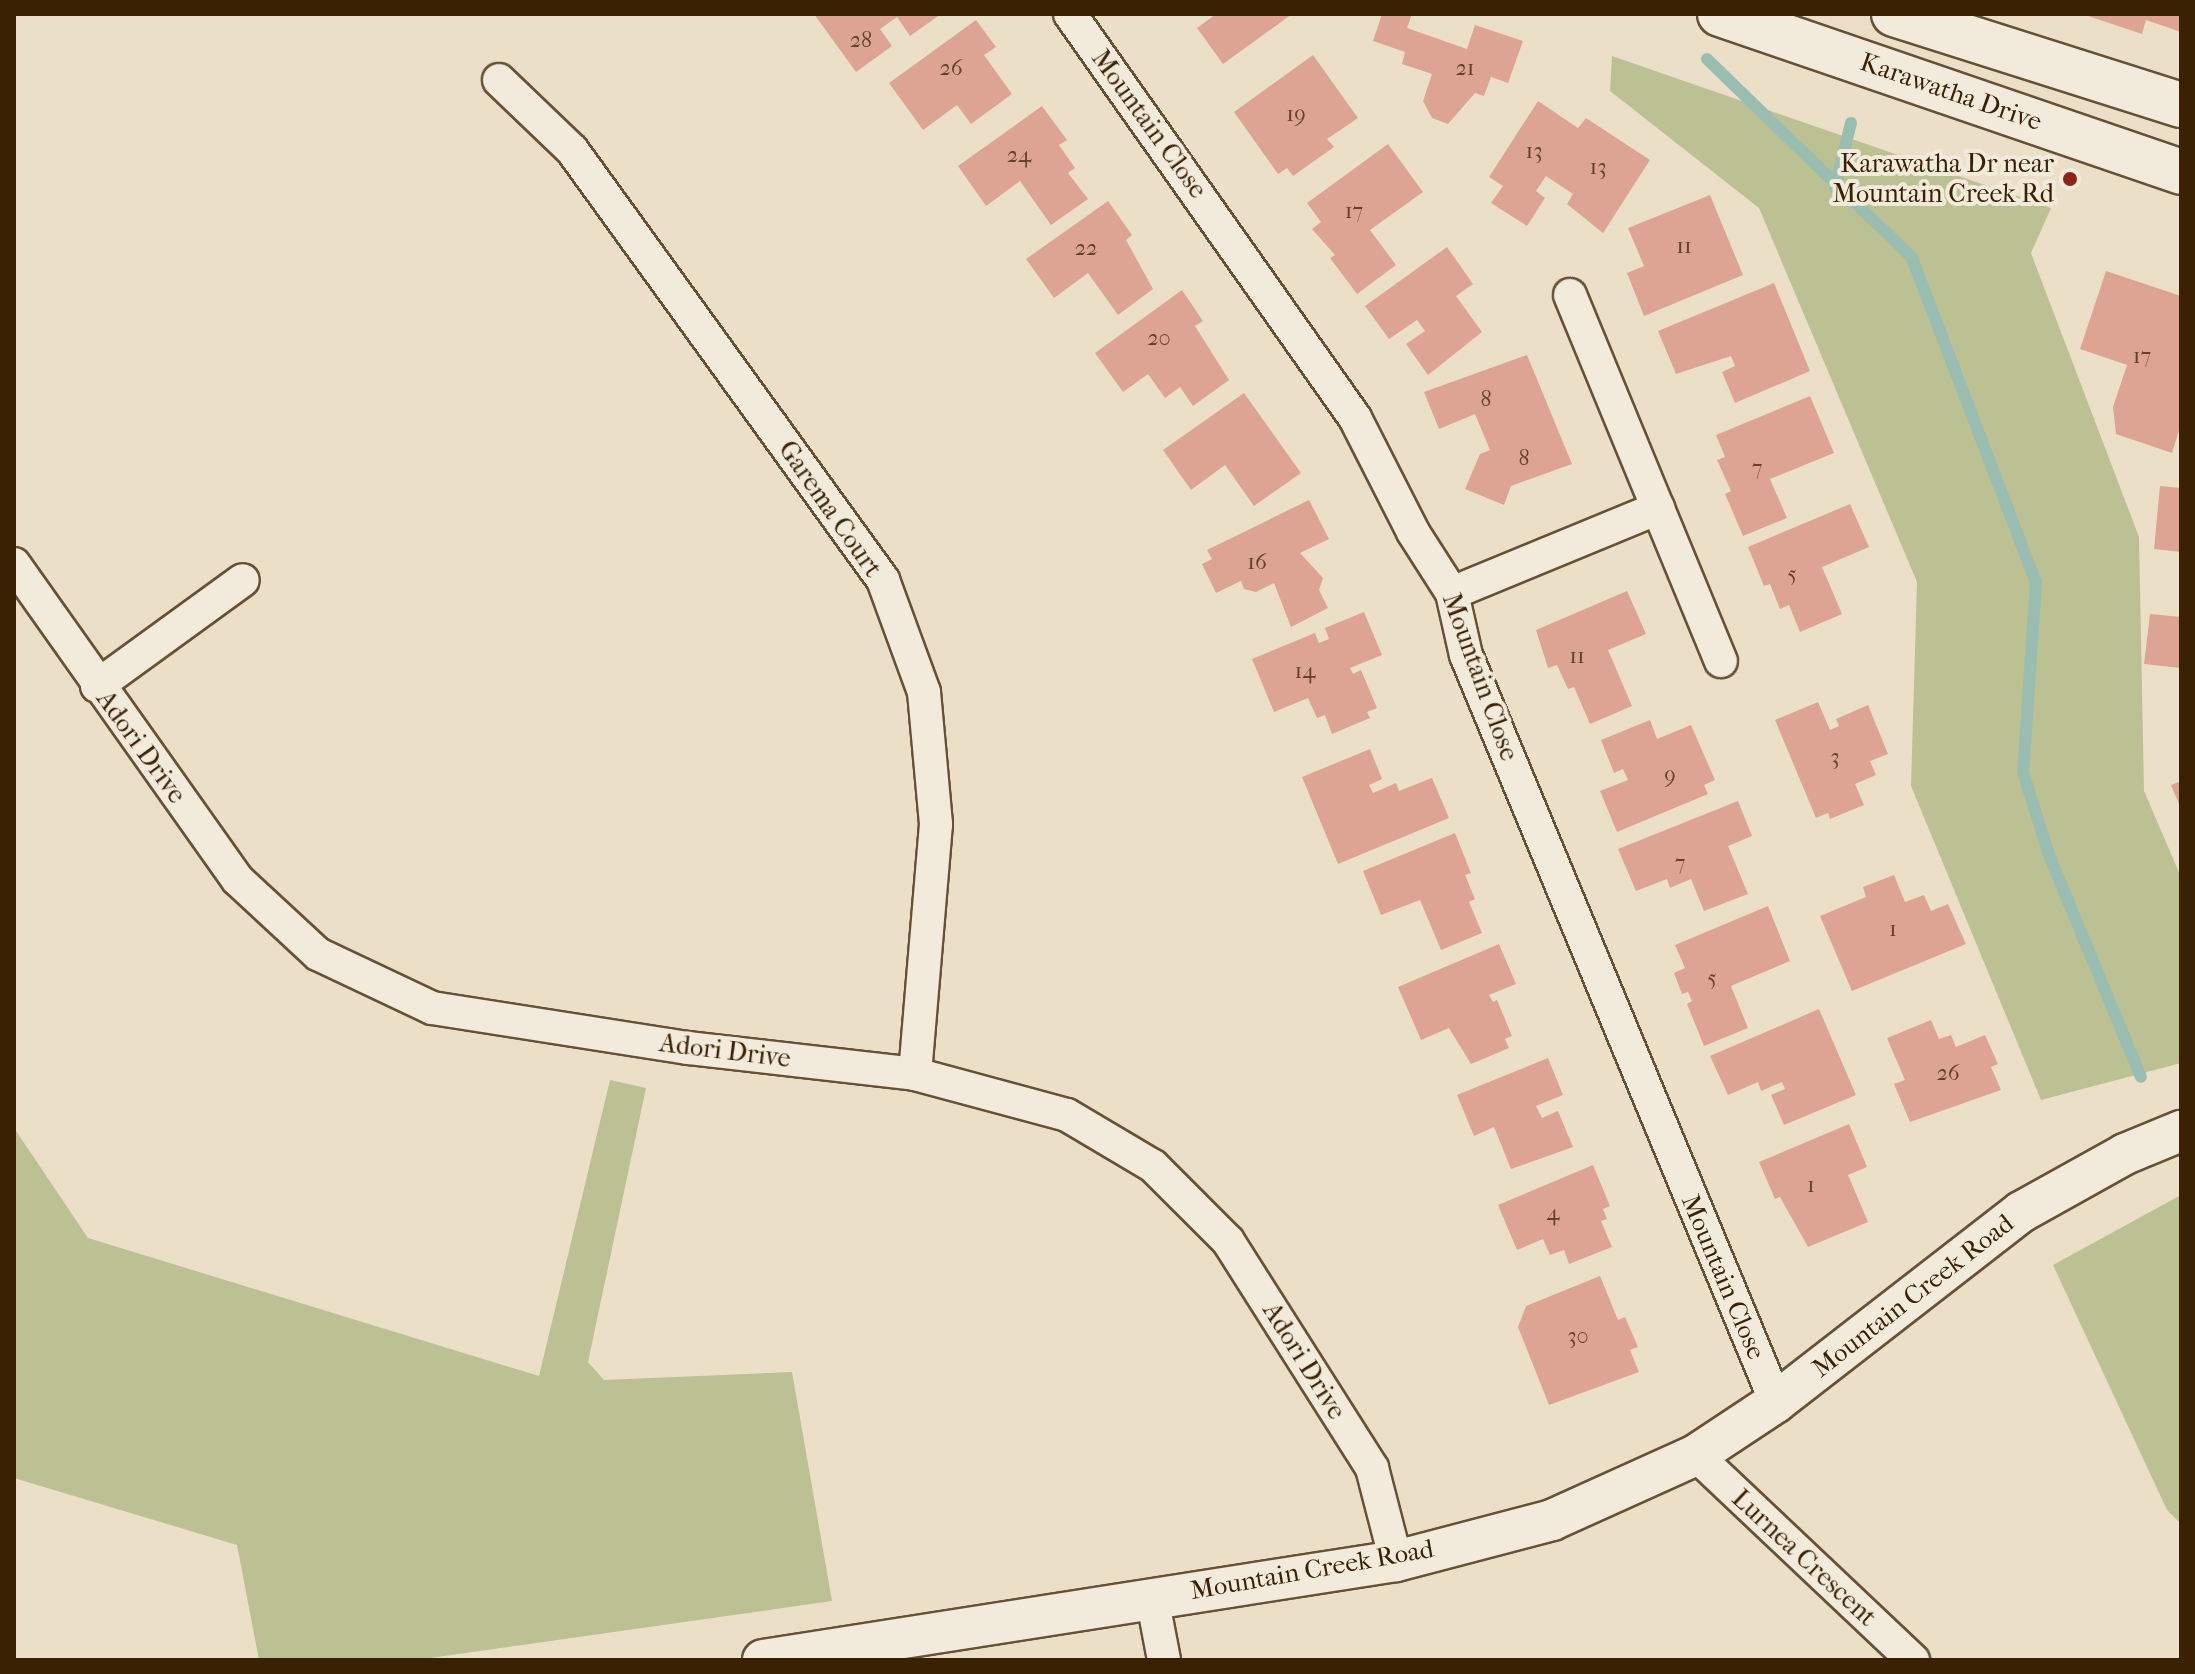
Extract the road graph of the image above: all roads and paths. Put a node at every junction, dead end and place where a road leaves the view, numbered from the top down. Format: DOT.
graph roads {
  1 [pos="1070,14"];
  2 [pos="1720,14"];
  3 [pos="1894,14"];
  4 [pos="499,80"];
  5 [pos="2181,105"];
  6 [pos="2181,172"];
  7 [pos="1570,295"];
  8 [pos="1658,508"];
  9 [pos="14,564"];
  10 [pos="243,580"];
  11 [pos="1452,593"];
  12 [pos="1721,661"];
  13 [pos="97,686"];
  14 [pos="915,1074"];
  15 [pos="2181,1131"];
  16 [pos="1776,1402"];
  17 [pos="1696,1455"];
  18 [pos="1396,1561"];
  19 [pos="1152,1597"];
  20 [pos="763,1660"];
  21 [pos="1164,1660"];
  22 [pos="1913,1660"];
  1 -- 11 [label="street, Mountain Close"];
  2 -- 6 [label="main road, Karawatha Drive"];
  3 -- 5 [label="main road"];
  4 -- 14 [label="street, Garema Court"];
  7 -- 8 [label="street"];
  8 -- 11 [label="street"];
  8 -- 12 [label="street"];
  9 -- 13 [label="street, Adori Drive"];
  10 -- 13 [label="street"];
  11 -- 16 [label="street, Mountain Close"];
  13 -- 14 [label="street, Adori Drive"];
  14 -- 18 [label="street, Adori Drive"];
  15 -- 16 [label="street, Mountain Creek Road"];
  16 -- 17 [label="street, Mountain Creek Road"];
  17 -- 18 [label="street, Mountain Creek Road"];
  17 -- 22 [label="street, Lurnea Crescent"];
  18 -- 19 [label="street, Mountain Creek Road"];
  19 -- 20 [label="street, Mountain Creek Road"];
  19 -- 21 [label="street"];
}
